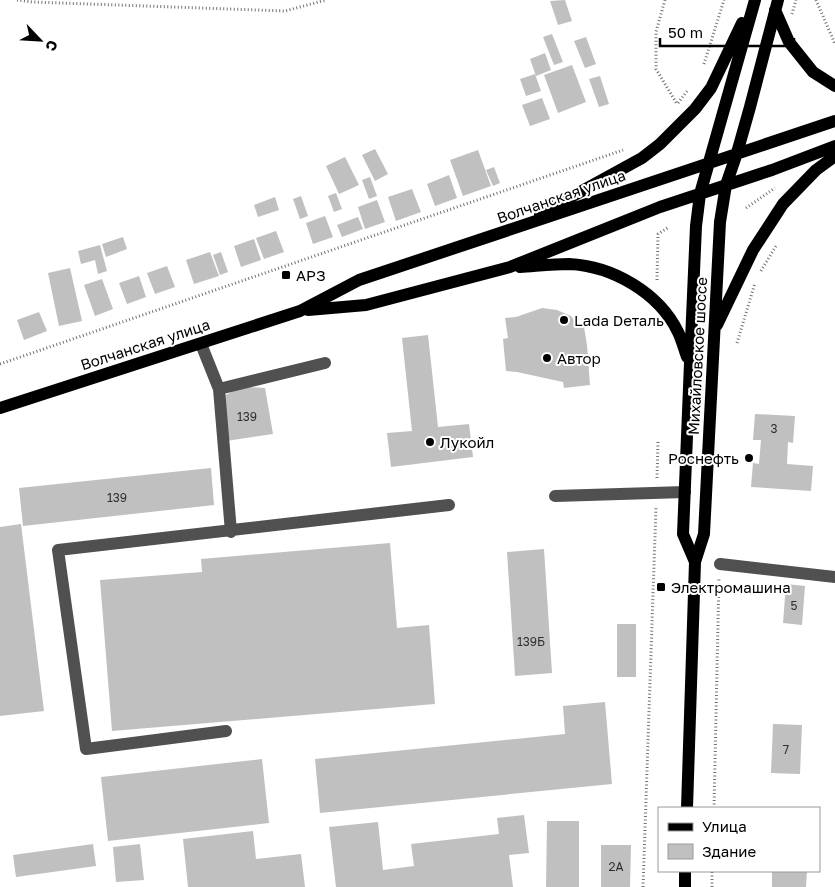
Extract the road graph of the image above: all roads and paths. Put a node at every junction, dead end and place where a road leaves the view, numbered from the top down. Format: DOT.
graph roads {
  1 [pos="17,0"];
  2 [pos="326,0"];
  3 [pos="665,0"];
  4 [pos="724,0"];
  5 [pos="754,0"];
  6 [pos="816,0"];
  7 [pos="776,5"];
  8 [pos="835,44"];
  9 [pos="702,70"];
  10 [pos="835,86"];
  11 [pos="689,89"];
  12 [pos="835,121"];
  13 [pos="835,146"];
  14 [pos="628,148"];
  15 [pos="737,153"];
  16 [pos="835,156"];
  17 [pos="708,164"];
  18 [pos="726,185"];
  19 [pos="775,188"];
  20 [pos="700,194"];
  21 [pos="746,208"];
  22 [pos="669,227"];
  23 [pos="511,230"];
  24 [pos="780,238"];
  25 [pos="510,267"];
  26 [pos="761,272"];
  27 [pos="657,280"];
  28 [pos="756,280"];
  29 [pos="300,311"];
  30 [pos="715,329"];
  31 [pos="737,343"];
  32 [pos="201,344"];
  33 [pos="325,363"];
  34 [pos="690,363"];
  35 [pos="0,364"];
  36 [pos="219,389"];
  37 [pos="0,408"];
  38 [pos="658,441"];
  39 [pos="685,492"];
  40 [pos="656,493"];
  41 [pos="555,496"];
  42 [pos="449,505"];
  43 [pos="232,532"];
  44 [pos="695,562"];
  45 [pos="720,564"];
  46 [pos="835,577"];
  47 [pos="226,731"];
  48 [pos="687,807"];
  49 [pos="714,807"];
  50 [pos="685,872"];
  51 [pos="712,872"];
  52 [pos="643,887"];
  53 [pos="685,887"];
  54 [pos="712,887"];
  1 -- 2 [label="path"];
  3 -- 11 [label="path"];
  4 -- 9 [label="path"];
  5 -- 17 [label="main road, Михайловское шоссе"];
  5 -- 23 [label="main road"];
  6 -- 8 [label="path"];
  7 -- 10 [label="main road"];
  7 -- 15 [label="main road, Михайловское шоссе"];
  12 -- 15 [label="main road, Волчанская улица"];
  13 -- 18 [label="main road, Волчанская улица"];
  14 -- 35 [label="path"];
  15 -- 17 [label="main road, Волчанская улица"];
  15 -- 18 [label="main road, Михайловское шоссе"];
  16 -- 30 [label="main road"];
  17 -- 20 [label="main road, Михайловское шоссе"];
  17 -- 23 [label="main road, Волчанская улица"];
  18 -- 20 [label="main road, Волчанская улица"];
  18 -- 30 [label="main road, Михайловское шоссе"];
  19 -- 21 [label="path"];
  20 -- 25 [label="main road, Волчанская улица"];
  20 -- 34 [label="main road, Михайловское шоссе"];
  22 -- 27 [label="path"];
  23 -- 29 [label="main road, Волчанская улица"];
  24 -- 26 [label="path"];
  25 -- 29 [label="main road, Волчанская улица"];
  25 -- 34 [label="main road"];
  28 -- 31 [label="path"];
  29 -- 32 [label="main road, Волчанская улица"];
  30 -- 44 [label="main road, Михайловское шоссе"];
  32 -- 36 [label="lane"];
  32 -- 37 [label="main road, Волчанская улица"];
  33 -- 36 [label="lane"];
  34 -- 39 [label="main road, Михайловское шоссе"];
  36 -- 43 [label="lane"];
  38 -- 40 [label="path"];
  39 -- 40 [label="lane"];
  39 -- 44 [label="main road, Михайловское шоссе"];
  40 -- 41 [label="lane"];
  40 -- 52 [label="path"];
  42 -- 43 [label="lane"];
  43 -- 47 [label="lane"];
  44 -- 48 [label="main road, Михайловское шоссе"];
  45 -- 46 [label="lane"];
  45 -- 49 [label="path"];
  50 -- 53 [label="main road"];
  51 -- 54 [label="path"];
}
